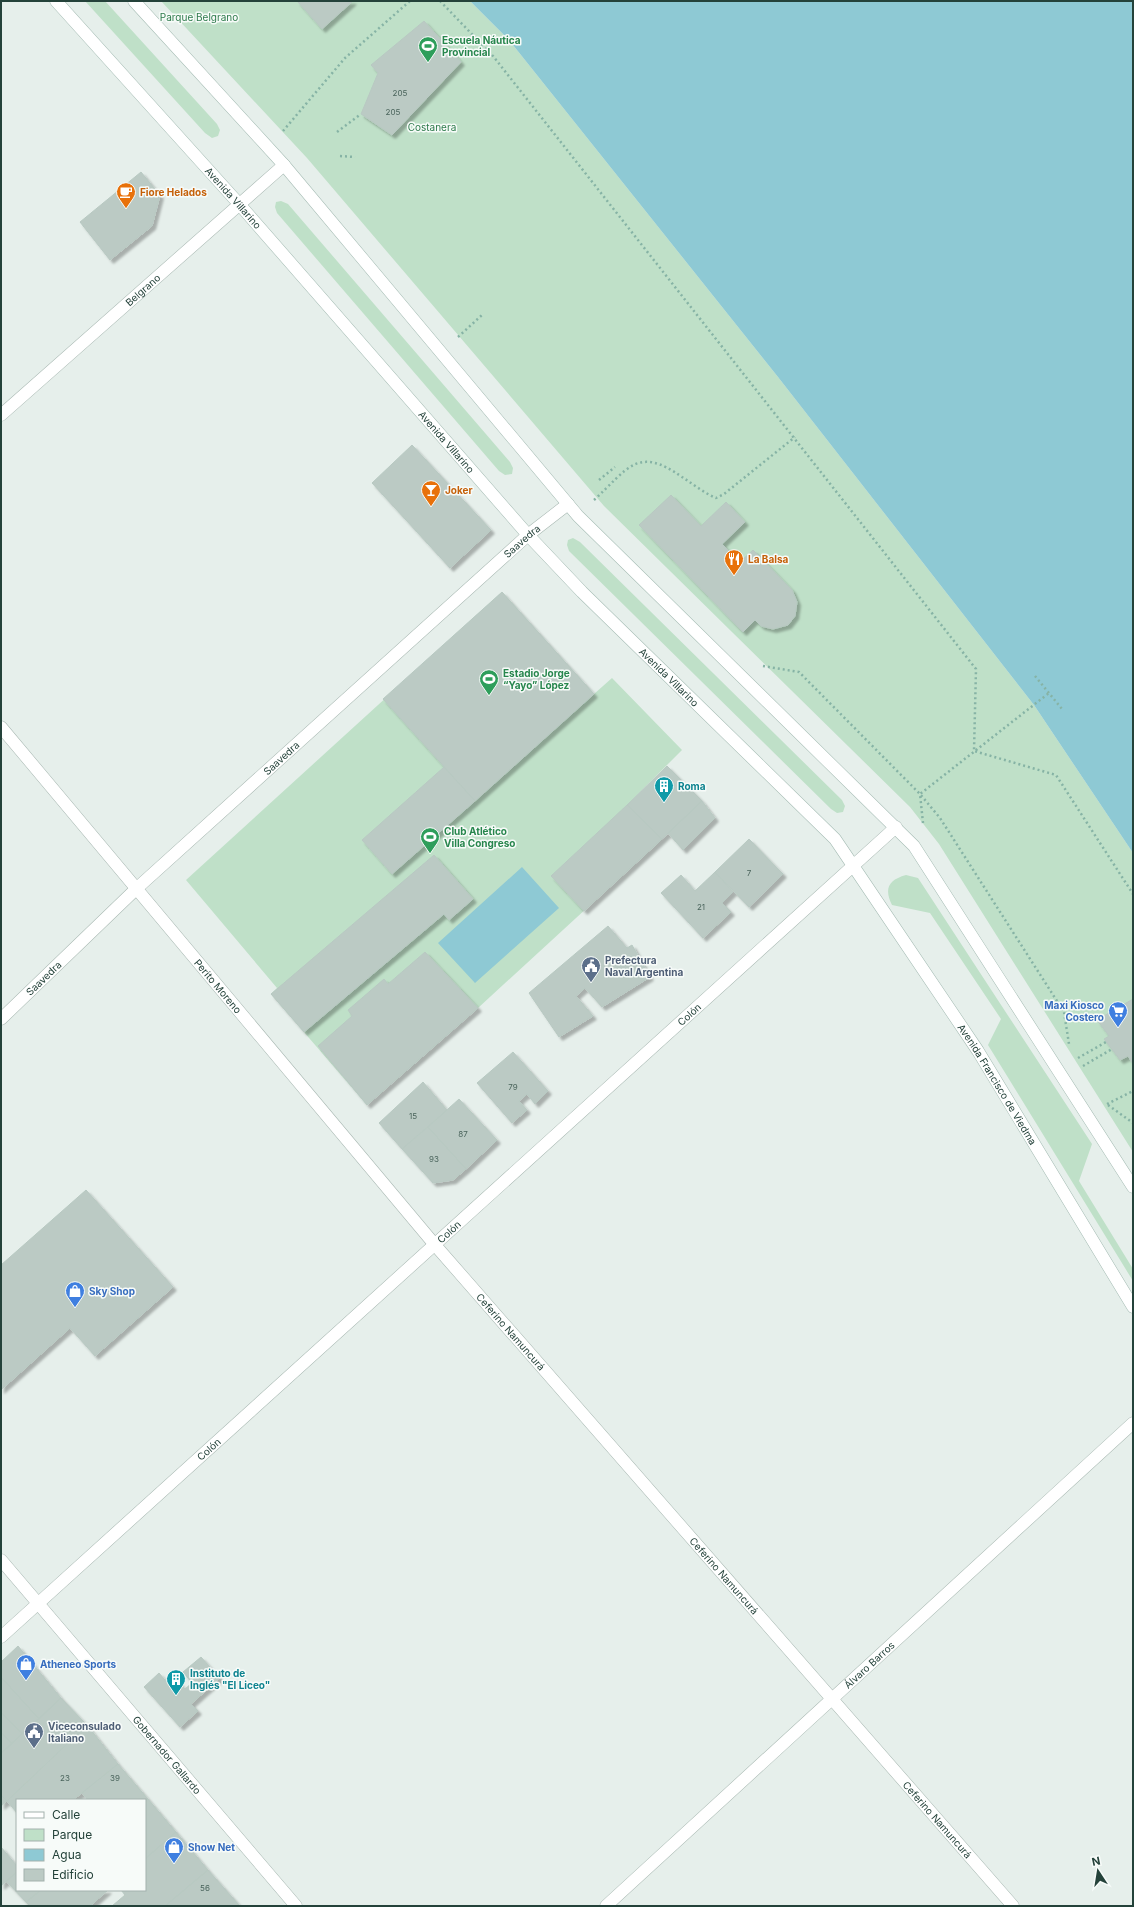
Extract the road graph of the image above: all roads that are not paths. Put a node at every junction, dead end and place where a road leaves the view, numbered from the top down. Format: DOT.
graph roads {
  1 [pos="56,1"];
  2 [pos="134,1"];
  3 [pos="284,165"];
  4 [pos="240,205"];
  5 [pos="1,415"];
  6 [pos="568,504"];
  7 [pos="528,536"];
  8 [pos="1,727"];
  9 [pos="896,827"];
  10 [pos="853,867"];
  11 [pos="136,890"];
  12 [pos="1,1019"];
  13 [pos="1133,1186"];
  14 [pos="435,1245"];
  15 [pos="1133,1307"];
  16 [pos="1133,1423"];
  17 [pos="1,1560"];
  18 [pos="39,1603"];
  19 [pos="1,1637"];
  20 [pos="832,1699"];
  21 [pos="296,1906"];
  22 [pos="606,1906"];
  23 [pos="1013,1906"];
  1 -- 4 [label="street, Avenida Villarino"];
  2 -- 3 [label="street"];
  3 -- 4 [label="street, Belgrano"];
  3 -- 6 [label="street"];
  4 -- 5 [label="street, Belgrano"];
  4 -- 7 [label="street, Avenida Villarino"];
  6 -- 7 [label="street, Saavedra"];
  6 -- 9 [label="street"];
  7 -- 10 [label="street, Avenida Villarino"];
  7 -- 11 [label="street, Saavedra"];
  8 -- 11 [label="street, Perito Moreno"];
  9 -- 10 [label="street, Colón"];
  9 -- 13 [label="street"];
  10 -- 14 [label="street, Colón"];
  10 -- 15 [label="street, Avenida Francisco de Viedma"];
  11 -- 12 [label="street, Saavedra"];
  11 -- 14 [label="street, Perito Moreno"];
  14 -- 18 [label="street, Colón"];
  14 -- 20 [label="street, Ceferino Namuncurá"];
  16 -- 20 [label="street, Álvaro Barros"];
  17 -- 18 [label="street, Gobernador Gallardo"];
  18 -- 19 [label="street, Colón"];
  18 -- 21 [label="street, Gobernador Gallardo"];
  20 -- 22 [label="street, Álvaro Barros"];
  20 -- 23 [label="street, Ceferino Namuncurá"];
}
